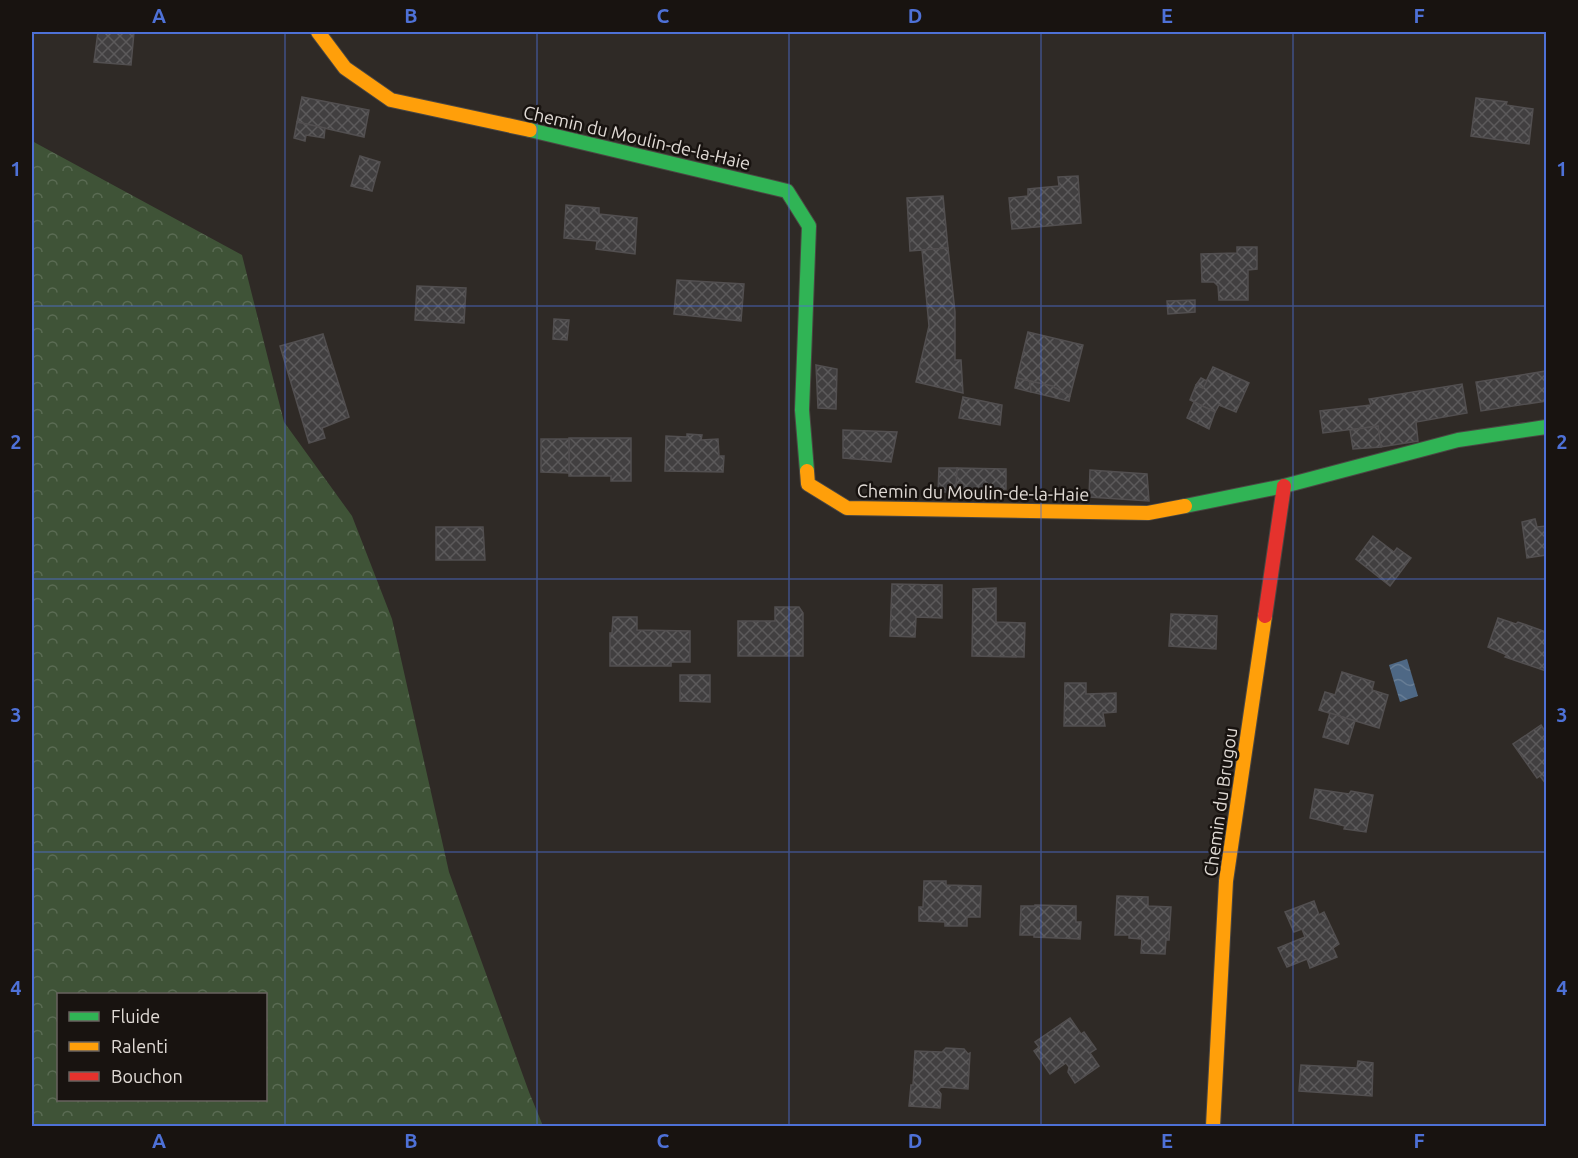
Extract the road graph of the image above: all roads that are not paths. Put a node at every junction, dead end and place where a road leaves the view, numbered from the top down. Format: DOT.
graph roads {
  1 [pos="318,32"];
  2 [pos="1546,427"];
  3 [pos="1284,486"];
  4 [pos="1214,1126"];
  1 -- 3 [label="street, Chemin du Moulin-de-la-Haie"];
  2 -- 3 [label="street, Chemin du Moulin-de-la-Haie"];
  3 -- 4 [label="street, Chemin du Brugou"];
}
